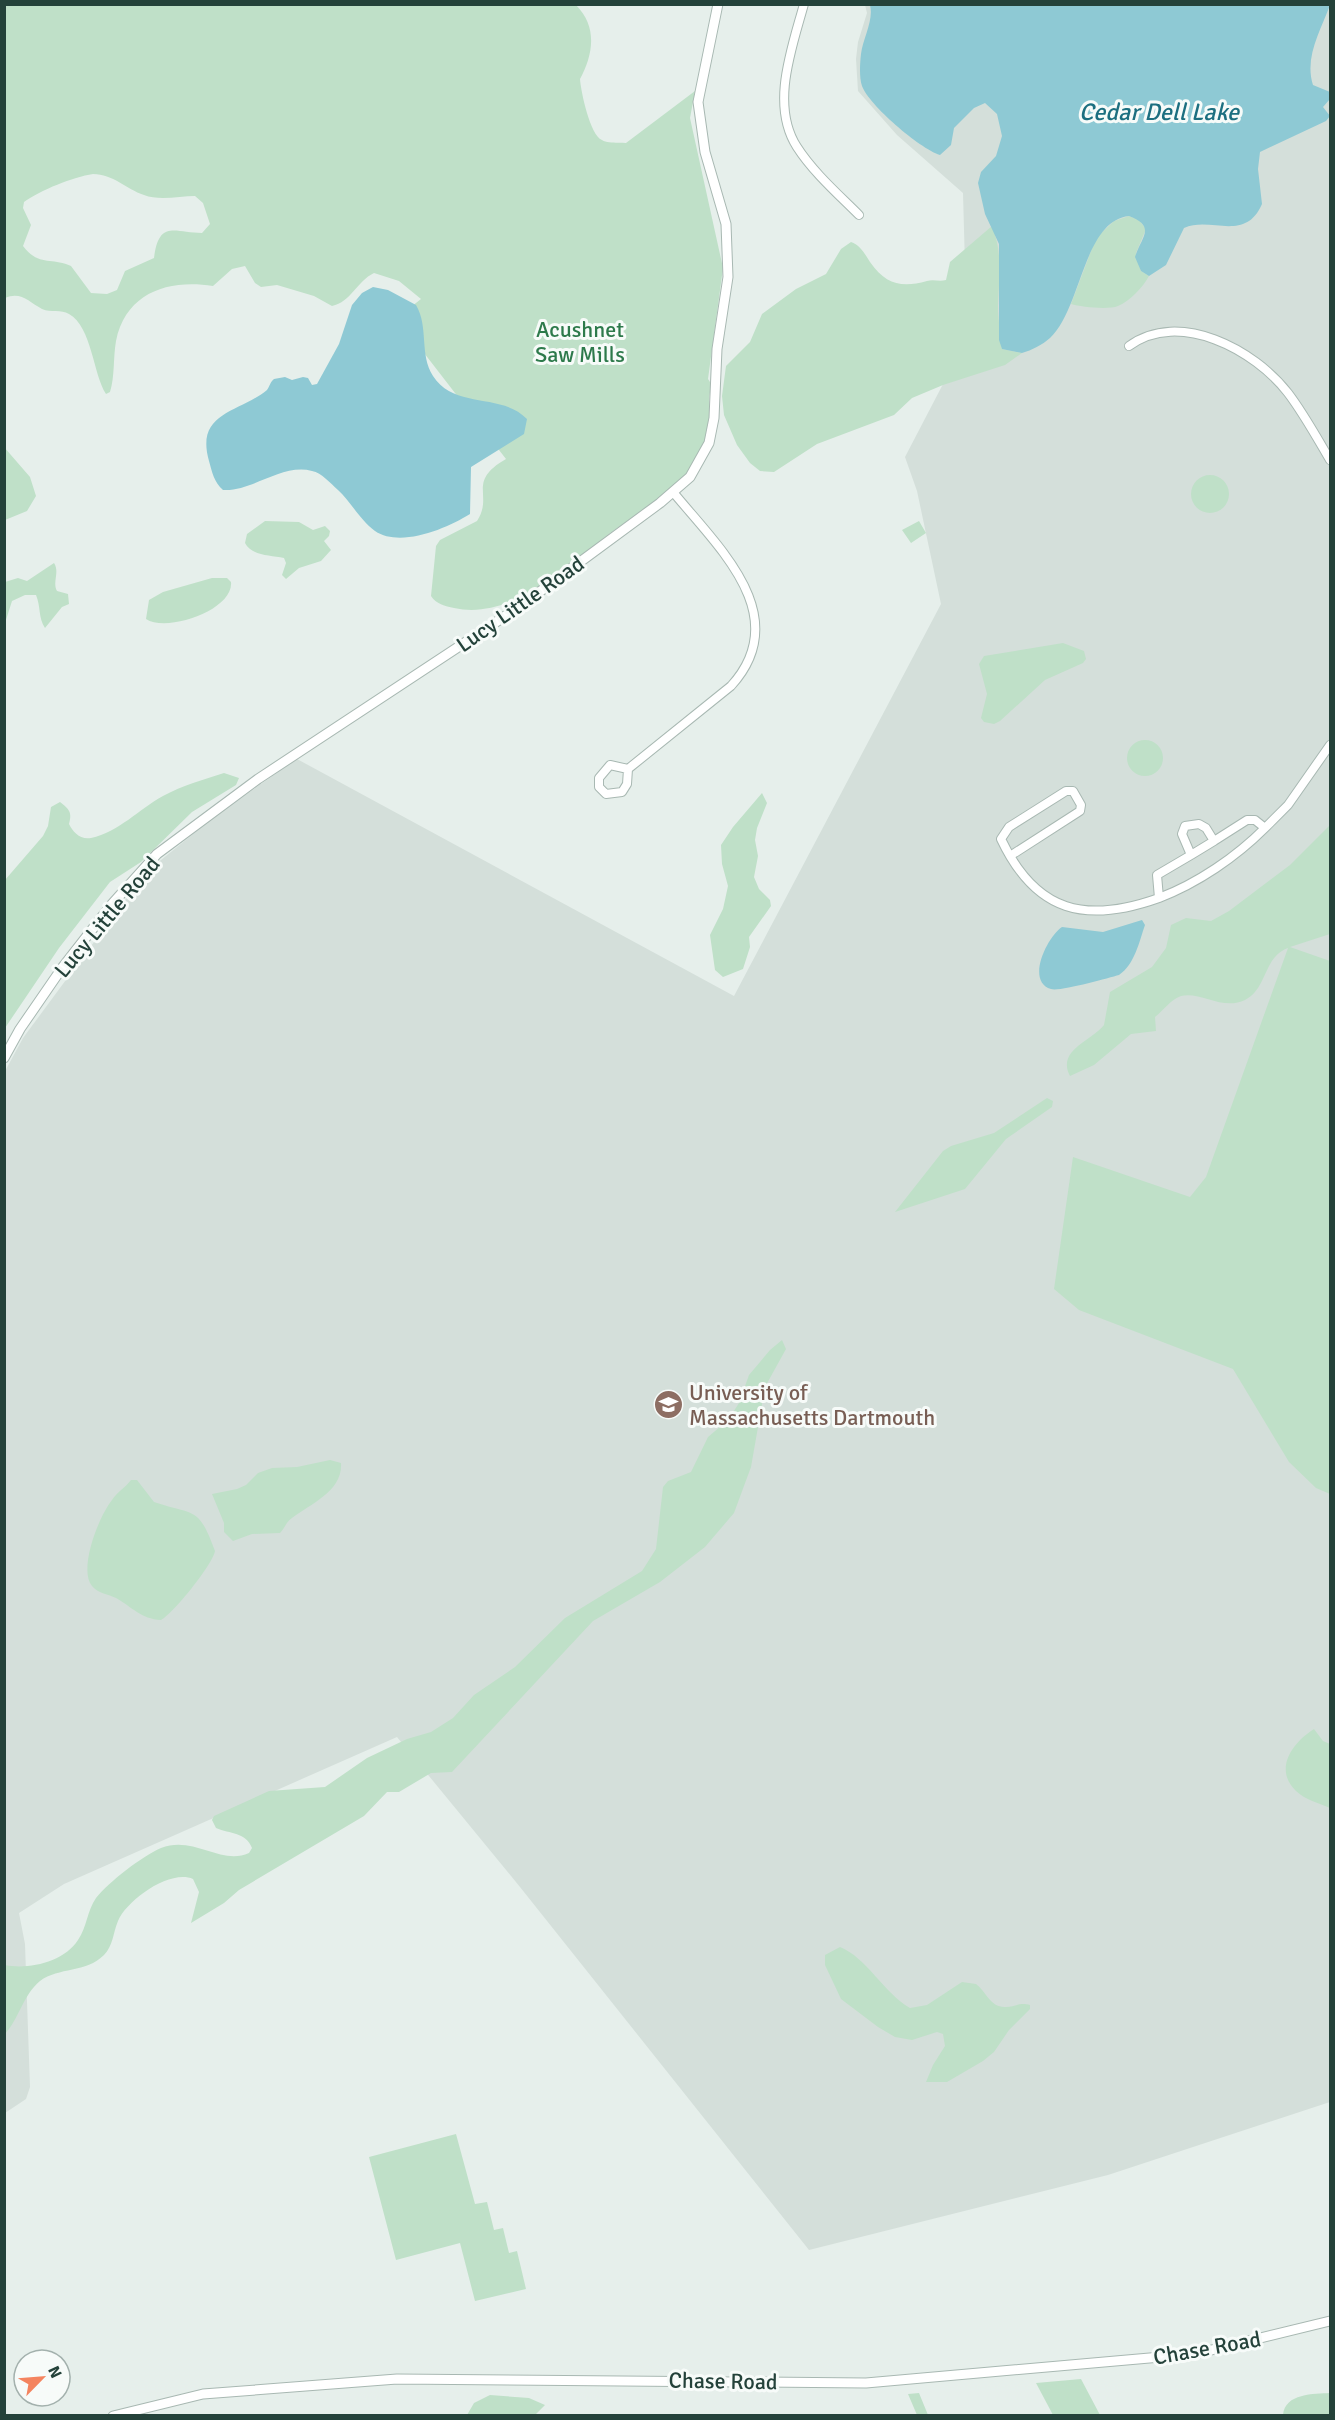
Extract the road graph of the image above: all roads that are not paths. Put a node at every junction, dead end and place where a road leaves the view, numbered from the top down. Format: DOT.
graph roads {
  1 [pos="718,4"];
  2 [pos="804,4"];
  3 [pos="859,215"];
  4 [pos="1129,346"];
  5 [pos="1330,460"];
  6 [pos="674,492"];
  7 [pos="1330,745"];
  8 [pos="628,769"];
  9 [pos="1265,828"];
  10 [pos="1214,840"];
  11 [pos="1191,855"];
  12 [pos="1010,856"];
  13 [pos="1159,898"];
  14 [pos="4,1058"];
  15 [pos="1330,2321"];
  16 [pos="113,2415"];
  1 -- 6 [label="street, Lucy Little Road"];
  2 -- 3 [label="street"];
  4 -- 5 [label="street"];
  6 -- 8 [label="street"];
  6 -- 14 [label="street, Lucy Little Road"];
  7 -- 9 [label="street"];
  8 -- 8 [label="street"];
  9 -- 10 [label="street"];
  9 -- 13 [label="street"];
  10 -- 11 [label="street"];
  10 -- 11 [label="street"];
  11 -- 13 [label="street"];
  12 -- 12 [label="street"];
  12 -- 13 [label="street"];
  15 -- 16 [label="street, Chase Road"];
}
